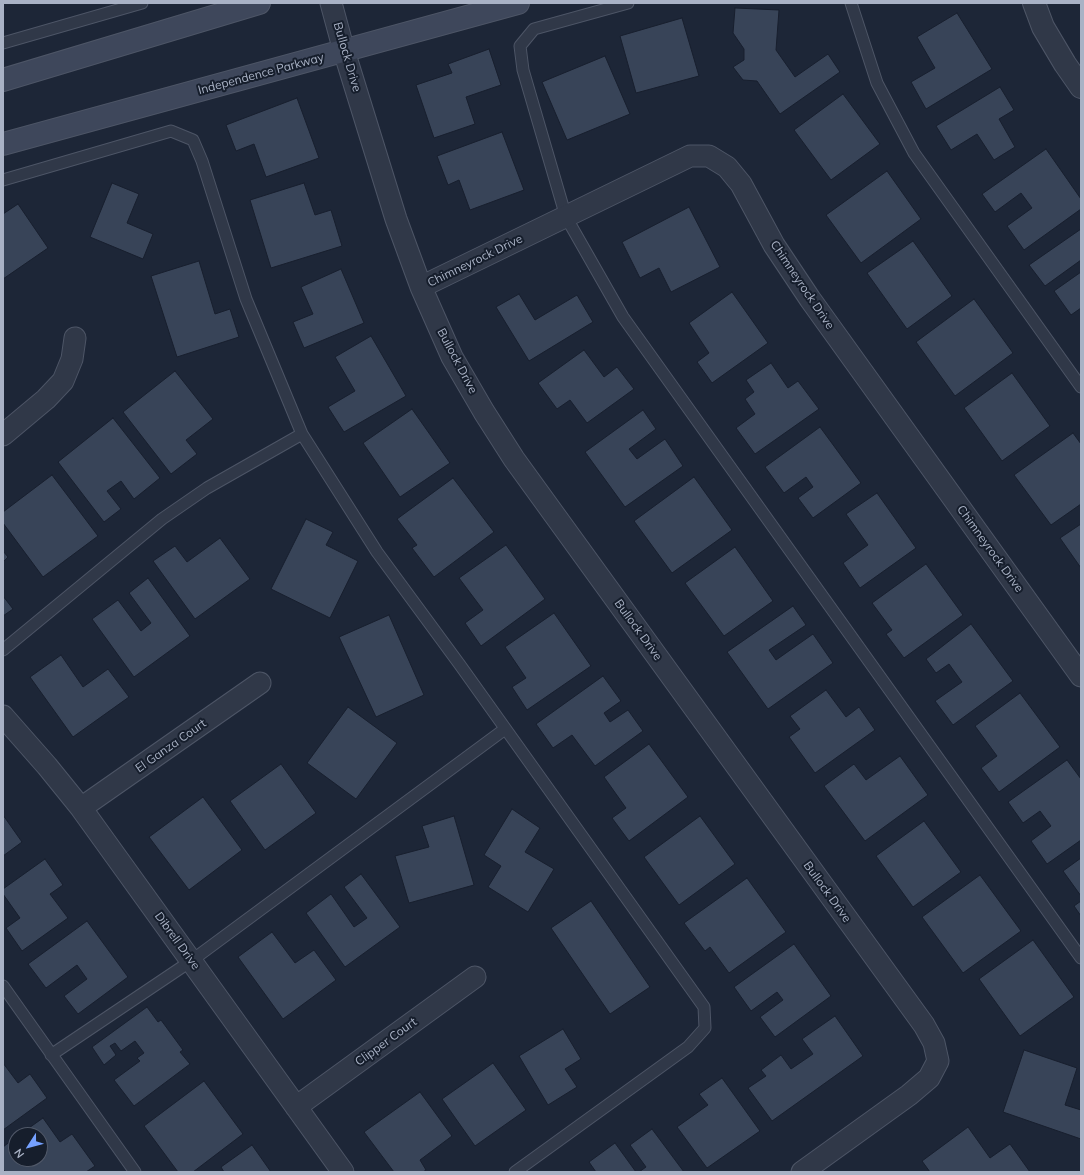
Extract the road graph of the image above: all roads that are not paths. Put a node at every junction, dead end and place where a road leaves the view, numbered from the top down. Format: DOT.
graph roads {
  1 [pos="142,3"];
  2 [pos="259,3"];
  3 [pos="331,3"];
  4 [pos="518,3"];
  5 [pos="628,3"];
  6 [pos="851,3"];
  7 [pos="1034,3"];
  8 [pos="3,43"];
  9 [pos="344,51"];
  10 [pos="3,80"];
  11 [pos="1081,87"];
  12 [pos="3,144"];
  13 [pos="3,180"];
  14 [pos="566,217"];
  15 [pos="421,287"];
  16 [pos="75,338"];
  17 [pos="1081,387"];
  18 [pos="302,434"];
  19 [pos="3,435"];
  20 [pos="3,650"];
  21 [pos="1081,676"];
  22 [pos="260,683"];
  23 [pos="3,716"];
  24 [pos="505,728"];
  25 [pos="81,808"];
  26 [pos="1081,958"];
  27 [pos="191,961"];
  28 [pos="475,977"];
  29 [pos="3,986"];
  30 [pos="51,1054"];
  31 [pos="296,1107"];
  32 [pos="135,1172"];
  33 [pos="343,1172"];
  34 [pos="515,1172"];
  35 [pos="802,1172"];
  1 -- 8 [label="lane"];
  2 -- 10 [label="main road"];
  3 -- 9 [label="street, Bullock Drive"];
  4 -- 9 [label="main road, Independence Parkway"];
  5 -- 14 [label="lane"];
  6 -- 17 [label="lane"];
  7 -- 11 [label="street"];
  9 -- 12 [label="main road, Independence Parkway"];
  9 -- 15 [label="street, Bullock Drive"];
  13 -- 18 [label="lane"];
  14 -- 15 [label="street, Chimneyrock Drive"];
  14 -- 21 [label="street, Chimneyrock Drive"];
  14 -- 26 [label="lane"];
  15 -- 35 [label="street, Bullock Drive"];
  16 -- 19 [label="street"];
  18 -- 20 [label="lane"];
  18 -- 24 [label="lane"];
  22 -- 25 [label="street, El Ganza Court"];
  23 -- 25 [label="street, Dibrell Drive"];
  24 -- 27 [label="lane"];
  24 -- 34 [label="lane"];
  25 -- 27 [label="street, Dibrell Drive"];
  27 -- 30 [label="lane"];
  27 -- 31 [label="street, Dibrell Drive"];
  28 -- 31 [label="street, Clipper Court"];
  29 -- 30 [label="lane"];
  30 -- 32 [label="lane"];
  31 -- 33 [label="street, Dibrell Drive"];
}
